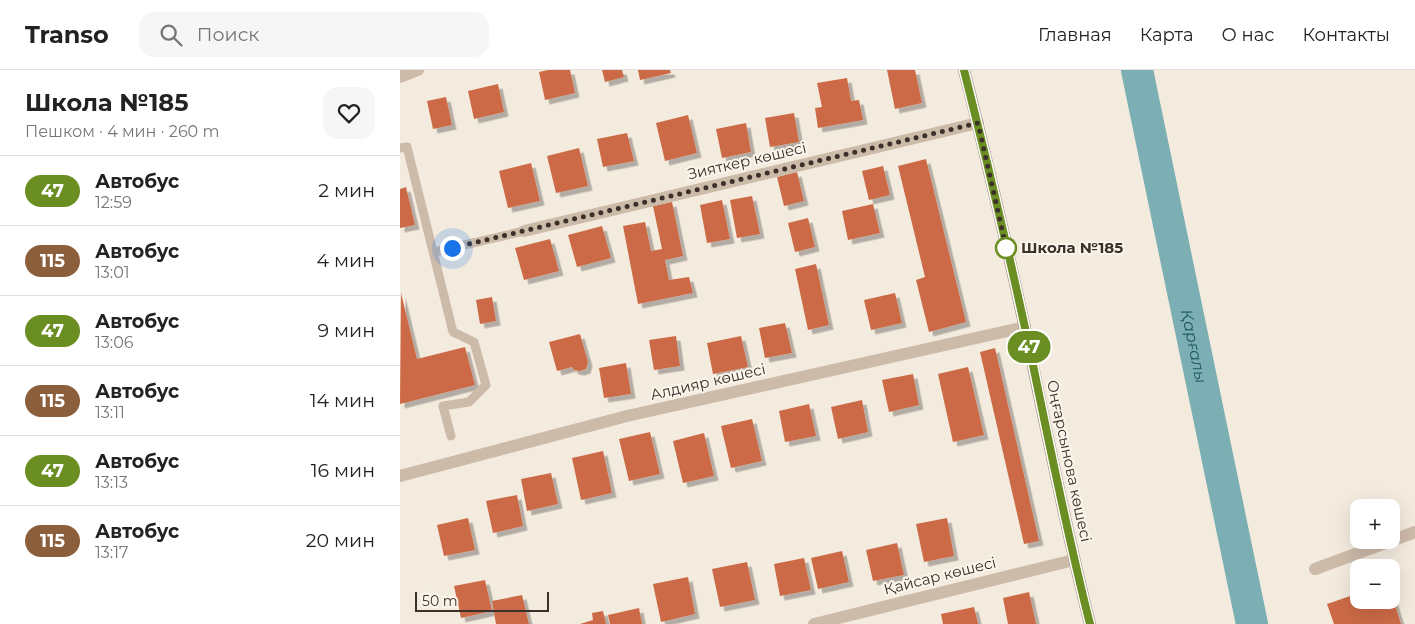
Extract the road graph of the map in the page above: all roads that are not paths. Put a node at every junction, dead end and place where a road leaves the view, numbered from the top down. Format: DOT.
graph roads {
  1 [pos="418,70"];
  2 [pos="964,70"];
  3 [pos="400,78"];
  4 [pos="978,123"];
  5 [pos="400,148"];
  6 [pos="524,231"];
  7 [pos="434,252"];
  8 [pos="1025,328"];
  9 [pos="452,436"];
  10 [pos="400,476"];
  11 [pos="1415,532"];
  12 [pos="1074,560"];
  13 [pos="1315,569"];
  14 [pos="814,624"];
  15 [pos="1090,624"];
  1 -- 3 [label="street"];
  2 -- 4 [label="main road, Оңғарсынова көшесі"];
  4 -- 6 [label="street, Зияткер көшесі"];
  4 -- 8 [label="main road, Оңғарсынова көшесі"];
  5 -- 7 [label="lane"];
  6 -- 7 [label="lane"];
  7 -- 9 [label="lane"];
  8 -- 10 [label="street, Алдияр көшесі"];
  8 -- 12 [label="main road, Оңғарсынова көшесі"];
  11 -- 13 [label="street"];
  12 -- 14 [label="street, Қайсар көшесі"];
  12 -- 15 [label="main road, Оңғарсынова көшесі"];
}
